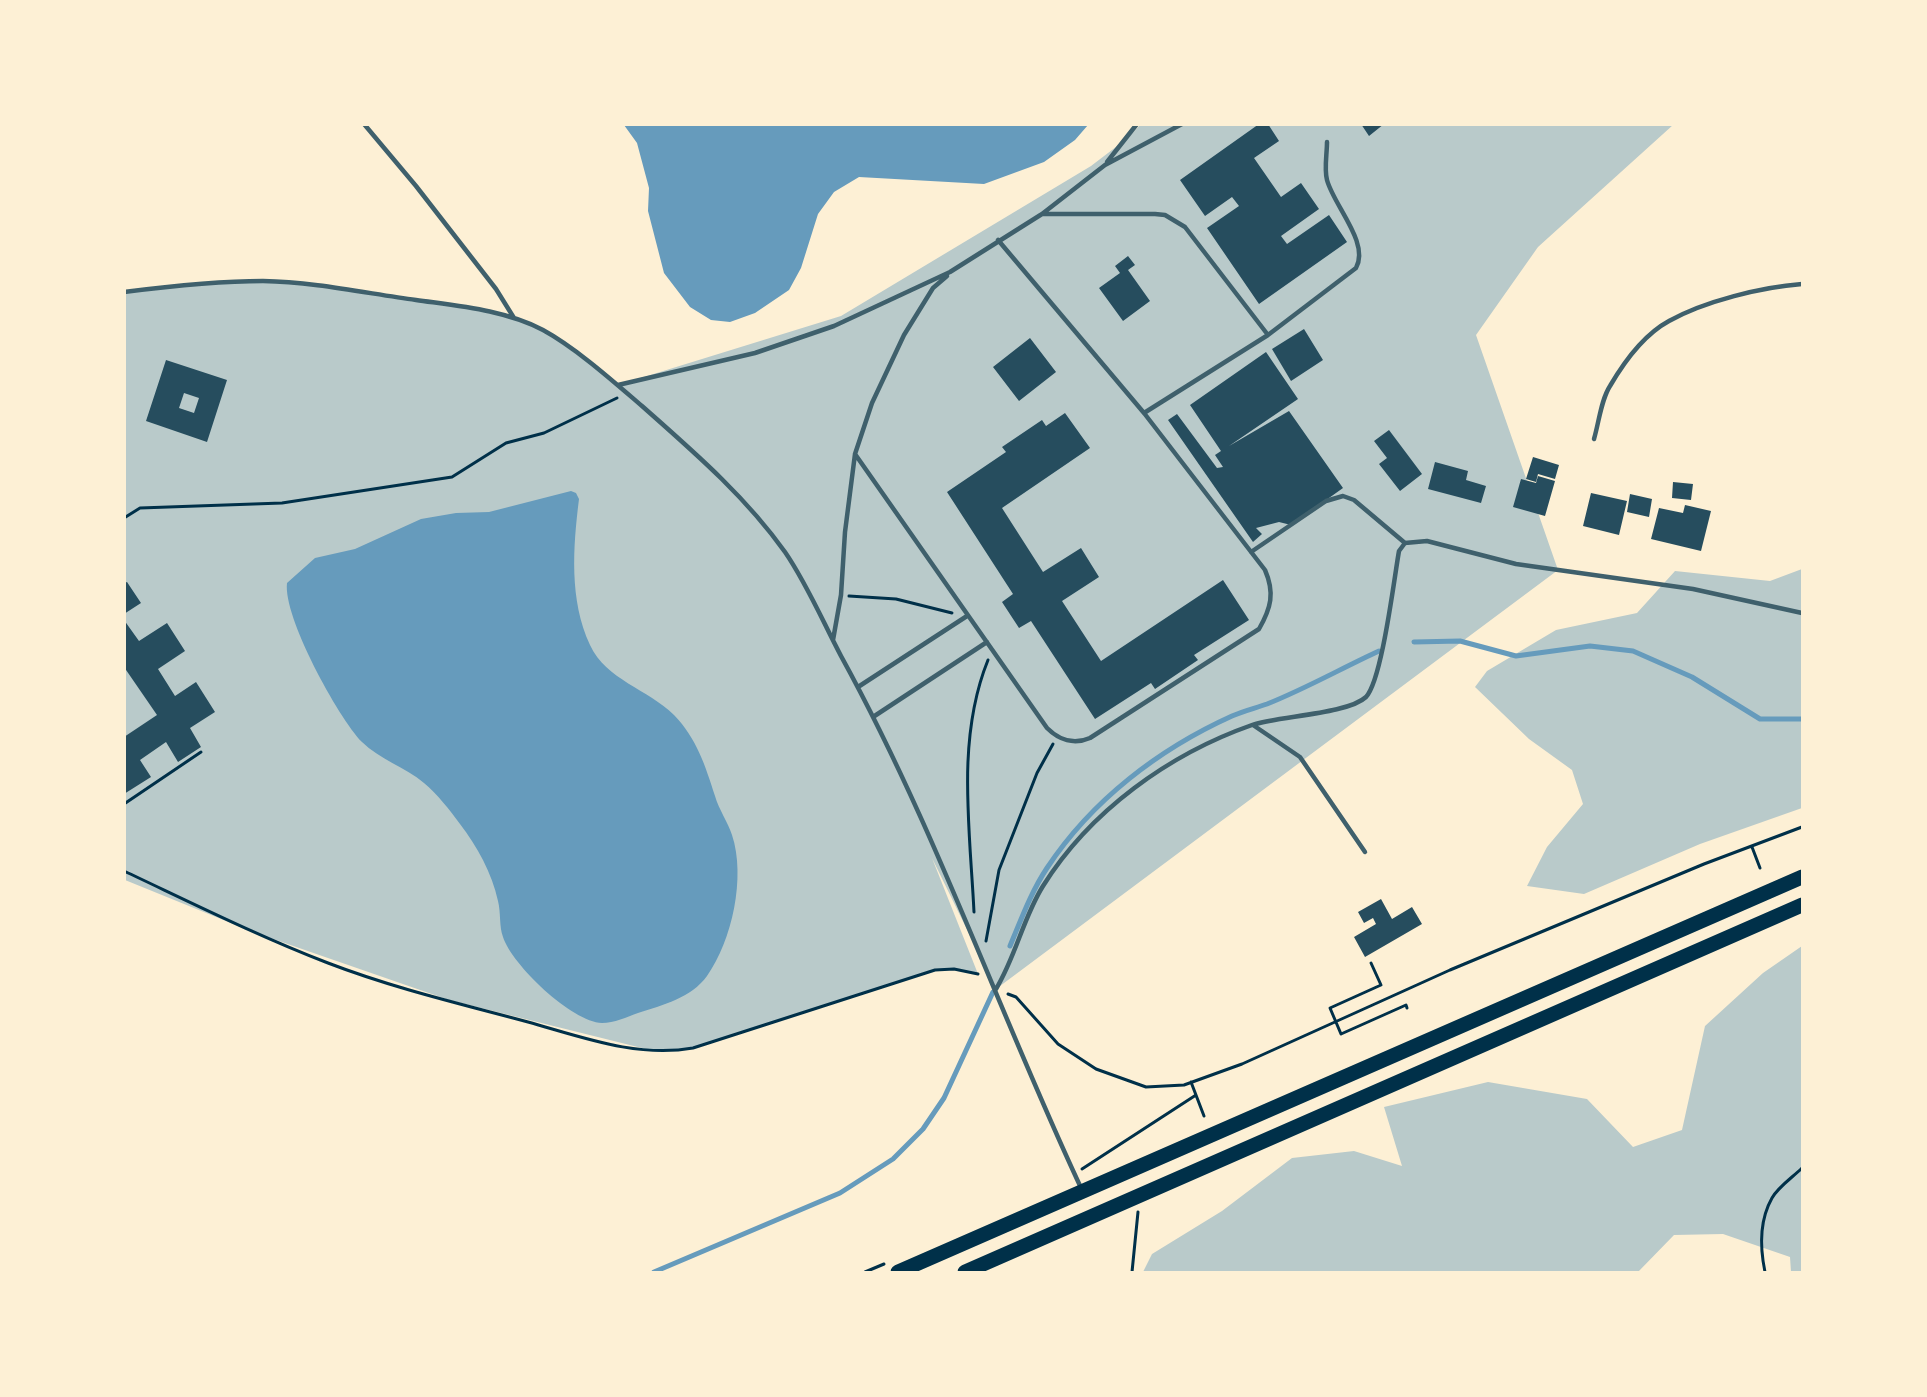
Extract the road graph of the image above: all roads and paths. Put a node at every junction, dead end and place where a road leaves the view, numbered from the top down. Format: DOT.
graph roads {
  1 [pos="364,124"];
  2 [pos="1137,124"];
  3 [pos="1182,124"];
  4 [pos="1327,142"];
  5 [pos="1105,165"];
  6 [pos="1042,214"];
  7 [pos="998,240"];
  8 [pos="950,272"];
  9 [pos="1803,284"];
  10 [pos="124,292"];
  11 [pos="514,318"];
  12 [pos="1268,335"];
  13 [pos="618,385"];
  14 [pos="627,393"];
  15 [pos="1144,413"];
  16 [pos="1594,439"];
  17 [pos="855,453"];
  18 [pos="124,518"];
  19 [pos="1405,543"];
  20 [pos="1251,552"];
  21 [pos="841,595"];
  22 [pos="1803,613"];
  23 [pos="967,616"];
  24 [pos="832,640"];
  25 [pos="987,642"];
  26 [pos="993,650"];
  27 [pos="858,687"];
  28 [pos="873,717"];
  29 [pos="1253,724"];
  30 [pos="1057,736"];
  31 [pos="201,752"];
  32 [pos="124,804"];
  33 [pos="1803,828"];
  34 [pos="1752,846"];
  35 [pos="1365,852"];
  36 [pos="1760,868"];
  37 [pos="124,871"];
  38 [pos="1803,877"];
  39 [pos="1803,905"];
  40 [pos="974,921"];
  41 [pos="982,961"];
  42 [pos="1371,963"];
  43 [pos="996,989"];
  44 [pos="1407,1008"];
  45 [pos="1335,1021"];
  46 [pos="1191,1082"];
  47 [pos="1196,1095"];
  48 [pos="1204,1116"];
  49 [pos="1803,1168"];
  50 [pos="1074,1174"];
  51 [pos="1083,1192"];
  52 [pos="1139,1197"];
  53 [pos="892,1268"];
  54 [pos="865,1272"];
  55 [pos="965,1272"];
  56 [pos="1132,1272"];
  57 [pos="1764,1272"];
  1 -- 11 [label="lane"];
  2 -- 5 [label="lane"];
  3 -- 5 [label="lane"];
  4 -- 12 [label="lane"];
  5 -- 6 [label="lane"];
  6 -- 7 [label="lane"];
  6 -- 12 [label="lane"];
  7 -- 8 [label="lane"];
  7 -- 15 [label="lane"];
  8 -- 13 [label="lane"];
  8 -- 17 [label="lane"];
  9 -- 16 [label="lane"];
  10 -- 11 [label="lane"];
  11 -- 13 [label="lane"];
  12 -- 15 [label="lane"];
  13 -- 14 [label="lane"];
  14 -- 18 [label="path"];
  14 -- 24 [label="lane"];
  15 -- 20 [label="lane"];
  17 -- 21 [label="lane"];
  17 -- 23 [label="lane"];
  19 -- 20 [label="lane"];
  19 -- 22 [label="lane"];
  19 -- 29 [label="lane"];
  20 -- 30 [label="lane"];
  21 -- 23 [label="path"];
  21 -- 24 [label="lane"];
  23 -- 25 [label="lane"];
  23 -- 27 [label="lane"];
  24 -- 27 [label="lane"];
  25 -- 26 [label="lane"];
  25 -- 28 [label="lane"];
  26 -- 30 [label="lane"];
  26 -- 40 [label="path"];
  27 -- 28 [label="lane"];
  28 -- 41 [label="lane"];
  29 -- 35 [label="lane"];
  29 -- 43 [label="lane"];
  30 -- 41 [label="path"];
  31 -- 32 [label="path"];
  33 -- 34 [label="path"];
  34 -- 36 [label="path"];
  34 -- 45 [label="path"];
  37 -- 43 [label="path"];
  38 -- 51 [label="highway"];
  39 -- 52 [label="highway"];
  41 -- 43 [label="lane"];
  42 -- 45 [label="path"];
  43 -- 46 [label="path"];
  43 -- 50 [label="lane"];
  44 -- 45 [label="path"];
  45 -- 46 [label="path"];
  46 -- 47 [label="path"];
  47 -- 48 [label="path"];
  47 -- 50 [label="path"];
  49 -- 57 [label="path"];
  50 -- 51 [label="lane"];
  51 -- 53 [label="highway"];
  52 -- 55 [label="highway"];
  52 -- 56 [label="path"];
  53 -- 54 [label="path"];
}
